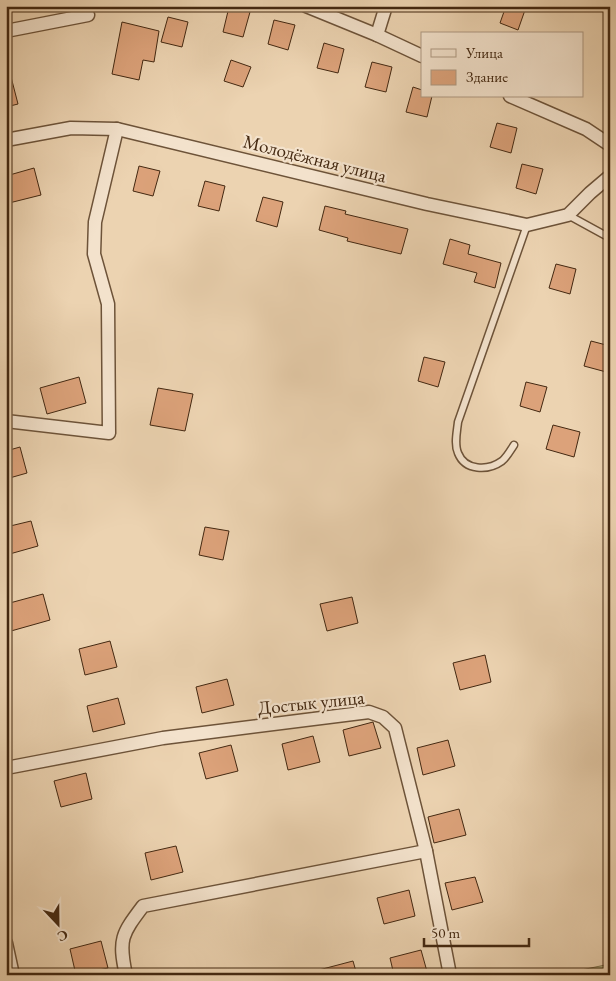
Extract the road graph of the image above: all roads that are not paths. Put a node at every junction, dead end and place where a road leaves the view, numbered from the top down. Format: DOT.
graph roads {
  1 [pos="306,6"];
  2 [pos="386,6"];
  3 [pos="88,15"];
  4 [pos="6,31"];
  5 [pos="377,35"];
  6 [pos="421,56"];
  7 [pos="515,98"];
  8 [pos="117,129"];
  9 [pos="6,140"];
  10 [pos="610,145"];
  11 [pos="610,176"];
  12 [pos="568,216"];
  13 [pos="527,225"];
  14 [pos="610,238"];
  15 [pos="6,422"];
  16 [pos="514,446"];
  17 [pos="6,768"];
  18 [pos="426,851"];
  19 [pos="6,943"];
  20 [pos="13,975"];
  21 [pos="126,975"];
  22 [pos="450,975"];
  1 -- 5 [label="street"];
  2 -- 5 [label="street"];
  3 -- 4 [label="street"];
  5 -- 6 [label="street"];
  7 -- 10 [label="street"];
  8 -- 9 [label="street, Молодёжная улица"];
  8 -- 13 [label="street, Молодёжная улица"];
  8 -- 15 [label="street"];
  11 -- 12 [label="street"];
  12 -- 13 [label="street, Молодёжная улица"];
  12 -- 14 [label="lane"];
  13 -- 16 [label="lane"];
  17 -- 18 [label="street, Достык улица"];
  18 -- 21 [label="street"];
  18 -- 22 [label="street, Достык улица"];
  19 -- 20 [label="street"];
}
